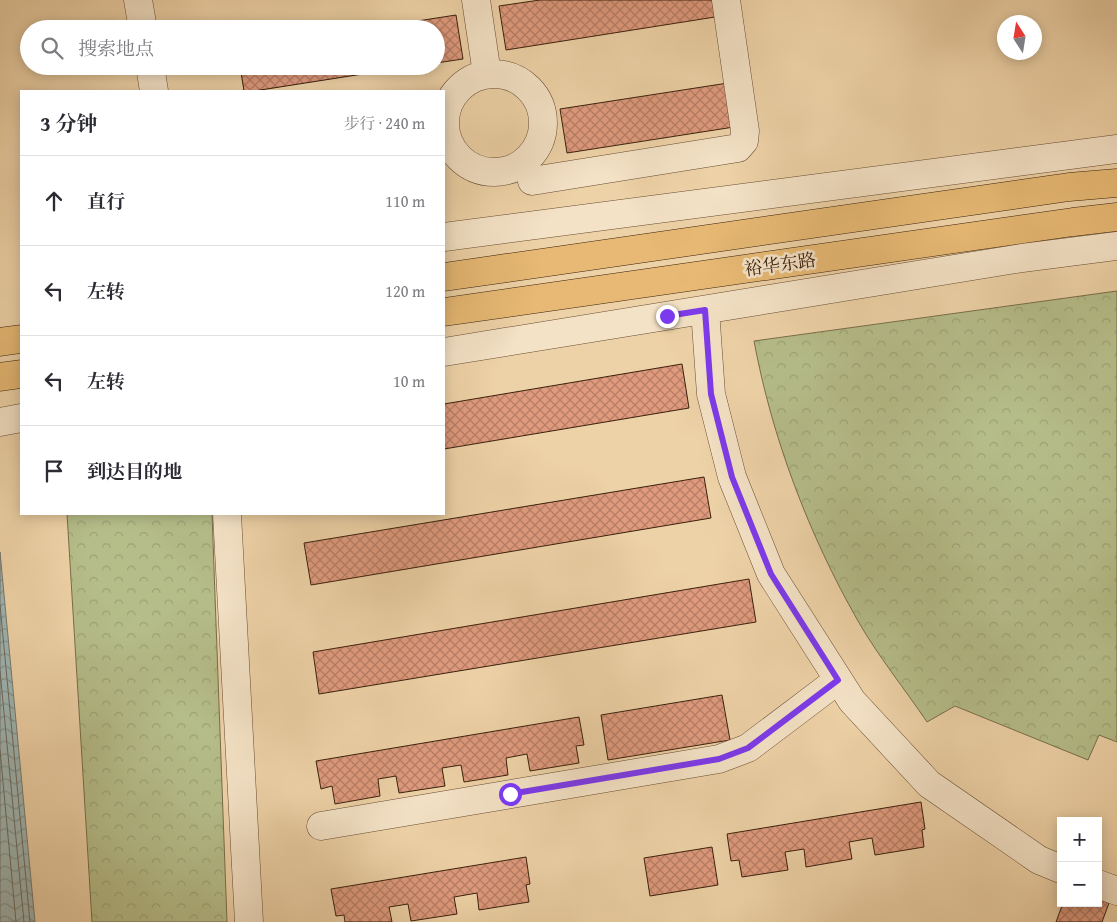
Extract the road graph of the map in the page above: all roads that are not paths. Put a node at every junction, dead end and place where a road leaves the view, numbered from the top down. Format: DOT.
graph roads {
  1 [pos="138,0"];
  2 [pos="476,0"];
  3 [pos="726,0"];
  4 [pos="141,20"];
  5 [pos="488,74"];
  6 [pos="151,75"];
  7 [pos="154,90"];
  8 [pos="1117,149"];
  9 [pos="526,174"];
  10 [pos="1117,183"];
  11 [pos="1117,218"];
  12 [pos="538,224"];
  13 [pos="445,237"];
  14 [pos="1117,246"];
  15 [pos="445,277"];
  16 [pos="705,310"];
  17 [pos="445,312"];
  18 [pos="20,339"];
  19 [pos="0,342"];
  20 [pos="445,352"];
  21 [pos="20,374"];
  22 [pos="0,377"];
  23 [pos="20,418"];
  24 [pos="0,422"];
  25 [pos="227,515"];
  26 [pos="838,680"];
  27 [pos="321,826"];
  28 [pos="1057,867"];
  29 [pos="1102,885"];
  30 [pos="1117,891"];
  31 [pos="249,922"];
  1 -- 4 [label="street"];
  2 -- 5 [label="street"];
  3 -- 9 [label="street"];
  5 -- 9 [label="street"];
  5 -- 9 [label="street"];
  6 -- 7 [label="street"];
  8 -- 12 [label="street"];
  9 -- 12 [label="street"];
  10 -- 15 [label="main road, 裕华东路"];
  11 -- 17 [label="main road, 裕华东路"];
  12 -- 13 [label="street"];
  14 -- 16 [label="street"];
  16 -- 20 [label="street"];
  16 -- 26 [label="street"];
  18 -- 19 [label="main road"];
  21 -- 22 [label="main road"];
  23 -- 24 [label="street"];
  25 -- 31 [label="street"];
  26 -- 27 [label="street"];
  26 -- 28 [label="street"];
  29 -- 30 [label="street"];
}
